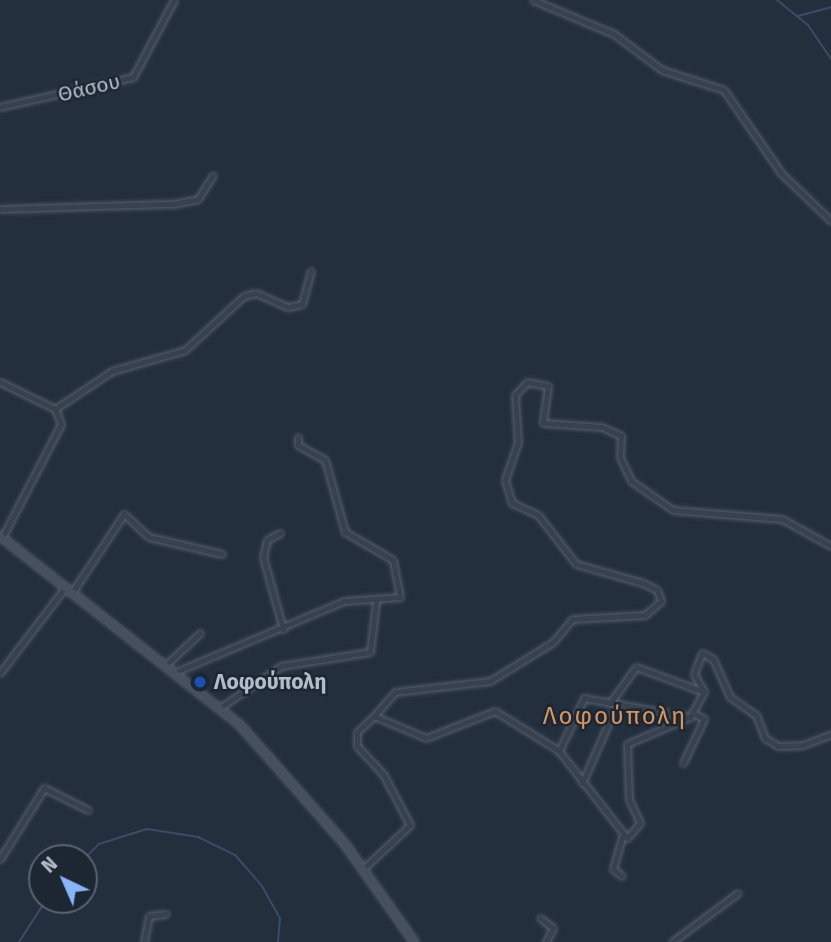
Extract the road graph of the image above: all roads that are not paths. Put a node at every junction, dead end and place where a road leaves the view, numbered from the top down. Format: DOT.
graph roads {
  1 [pos="174,0"];
  2 [pos="533,0"];
  3 [pos="0,107"];
  4 [pos="214,175"];
  5 [pos="0,209"];
  6 [pos="831,221"];
  7 [pos="311,271"];
  8 [pos="0,382"];
  9 [pos="55,409"];
  10 [pos="298,437"];
  11 [pos="280,533"];
  12 [pos="1,537"];
  13 [pos="831,546"];
  14 [pos="222,554"];
  15 [pos="70,589"];
  16 [pos="376,602"];
  17 [pos="283,629"];
  18 [pos="200,633"];
  19 [pos="168,663"];
  20 [pos="178,671"];
  21 [pos="0,673"];
  22 [pos="704,692"];
  23 [pos="614,703"];
  24 [pos="221,707"];
  25 [pos="691,715"];
  26 [pos="374,716"];
  27 [pos="831,734"];
  28 [pos="559,751"];
  29 [pos="683,763"];
  30 [pos="582,783"];
  31 [pos="88,810"];
  32 [pos="622,837"];
  33 [pos="0,859"];
  34 [pos="364,868"];
  35 [pos="621,876"];
  36 [pos="738,893"];
  37 [pos="166,914"];
  38 [pos="540,918"];
  39 [pos="144,942"];
  40 [pos="414,942"];
  41 [pos="546,942"];
  42 [pos="673,942"];
  1 -- 3 [label="street, Θάσου"];
  2 -- 6 [label="street"];
  4 -- 5 [label="street"];
  7 -- 9 [label="street"];
  8 -- 9 [label="street"];
  9 -- 12 [label="street"];
  10 -- 16 [label="street"];
  11 -- 17 [label="street"];
  12 -- 15 [label="street"];
  13 -- 26 [label="street"];
  14 -- 15 [label="street"];
  15 -- 19 [label="street"];
  15 -- 21 [label="street"];
  16 -- 17 [label="street"];
  16 -- 24 [label="street"];
  17 -- 20 [label="street"];
  18 -- 19 [label="street"];
  19 -- 20 [label="street"];
  20 -- 24 [label="street"];
  22 -- 23 [label="street"];
  22 -- 25 [label="street"];
  22 -- 27 [label="street"];
  23 -- 25 [label="street"];
  23 -- 28 [label="street"];
  23 -- 30 [label="street"];
  24 -- 34 [label="street"];
  25 -- 29 [label="street"];
  25 -- 32 [label="street"];
  26 -- 28 [label="street"];
  26 -- 34 [label="street"];
  28 -- 30 [label="street"];
  30 -- 32 [label="street"];
  31 -- 33 [label="street"];
  32 -- 35 [label="street"];
  34 -- 40 [label="street"];
  36 -- 42 [label="street"];
  37 -- 39 [label="street"];
  38 -- 41 [label="street"];
}
